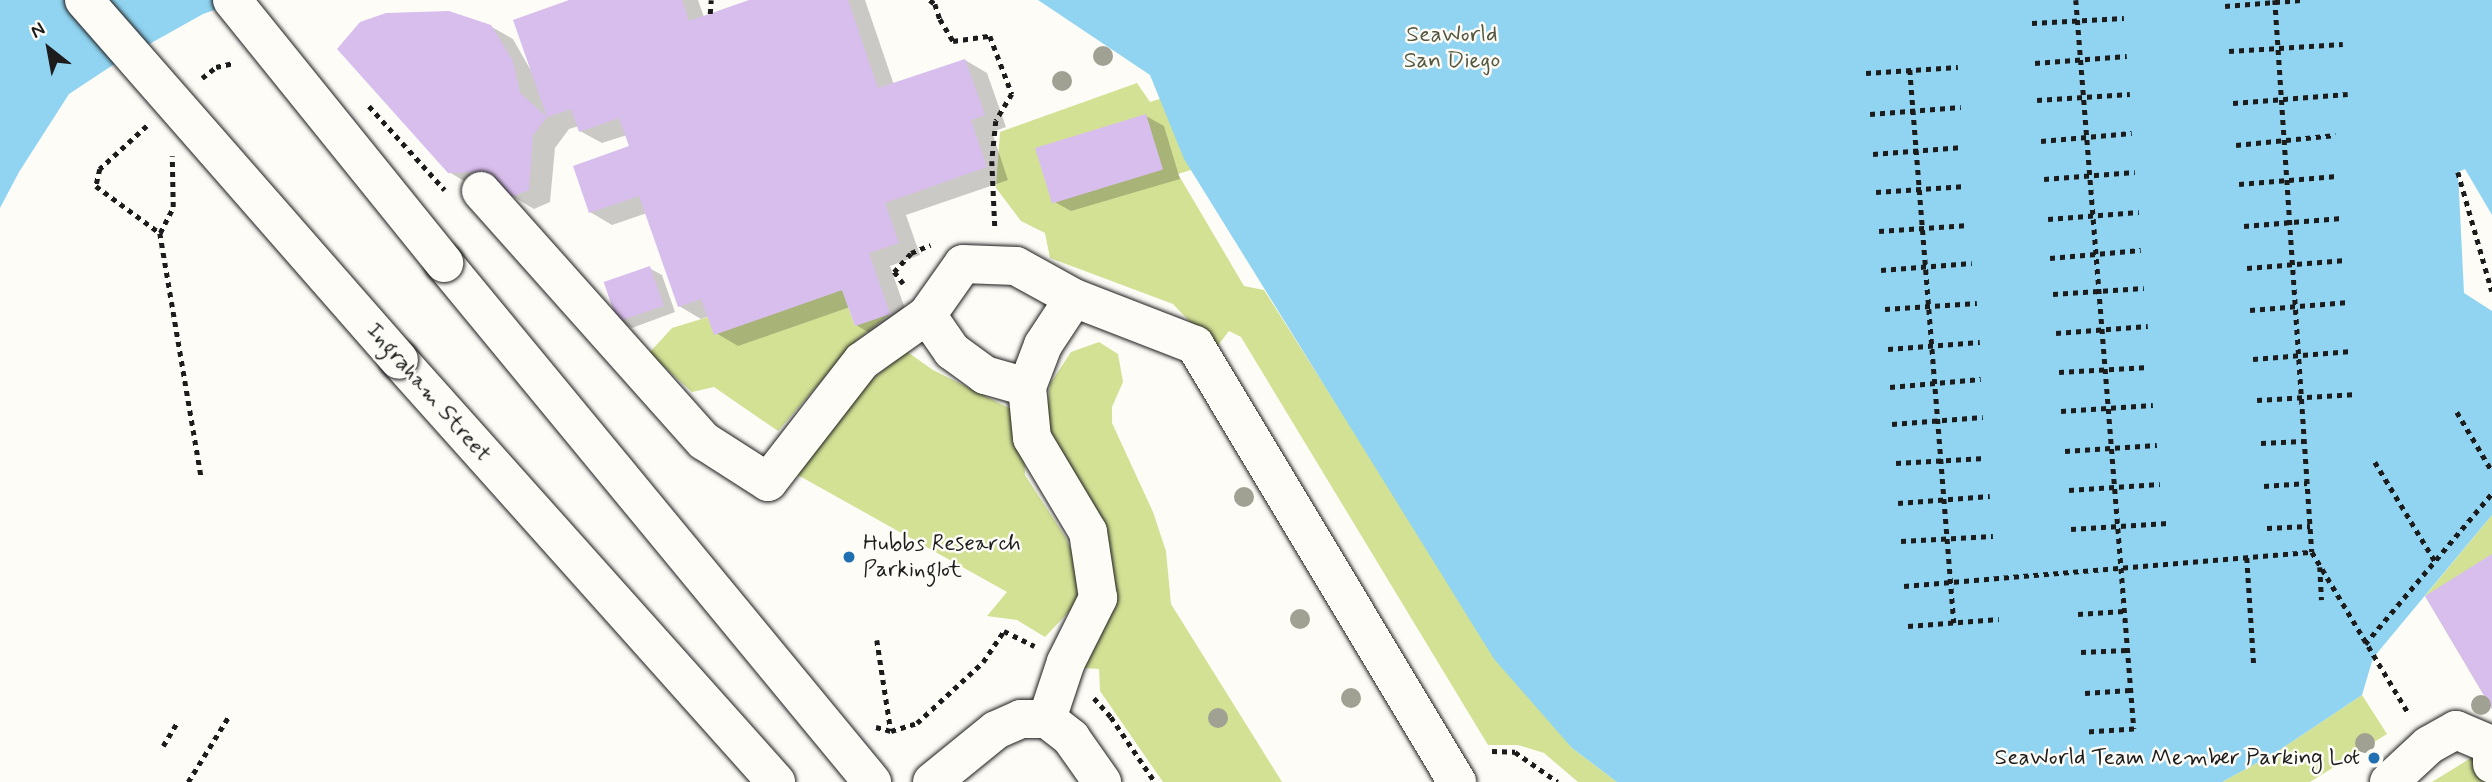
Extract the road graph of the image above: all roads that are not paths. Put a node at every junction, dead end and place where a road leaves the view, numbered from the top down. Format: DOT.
graph roads {
  1 [pos="84,0"];
  2 [pos="232,0"];
  3 [pos="481,191"];
  4 [pos="1074,298"];
  5 [pos="927,315"];
  6 [pos="1027,387"];
  7 [pos="1047,719"];
  8 [pos="2492,764"];
  9 [pos="776,782"];
  10 [pos="872,782"];
  11 [pos="932,782"];
  12 [pos="1102,782"];
  13 [pos="1457,782"];
  14 [pos="2389,782"];
  1 -- 9 [label="main road, Ingraham Street, bridge"];
  2 -- 10 [label="main road, bridge"];
  3 -- 5 [label="main road"];
  4 -- 5 [label="main road"];
  4 -- 6 [label="main road"];
  4 -- 13 [label="main road"];
  5 -- 6 [label="main road"];
  6 -- 7 [label="main road"];
  7 -- 11 [label="main road"];
  7 -- 12 [label="main road"];
  8 -- 14 [label="main road"];
}
